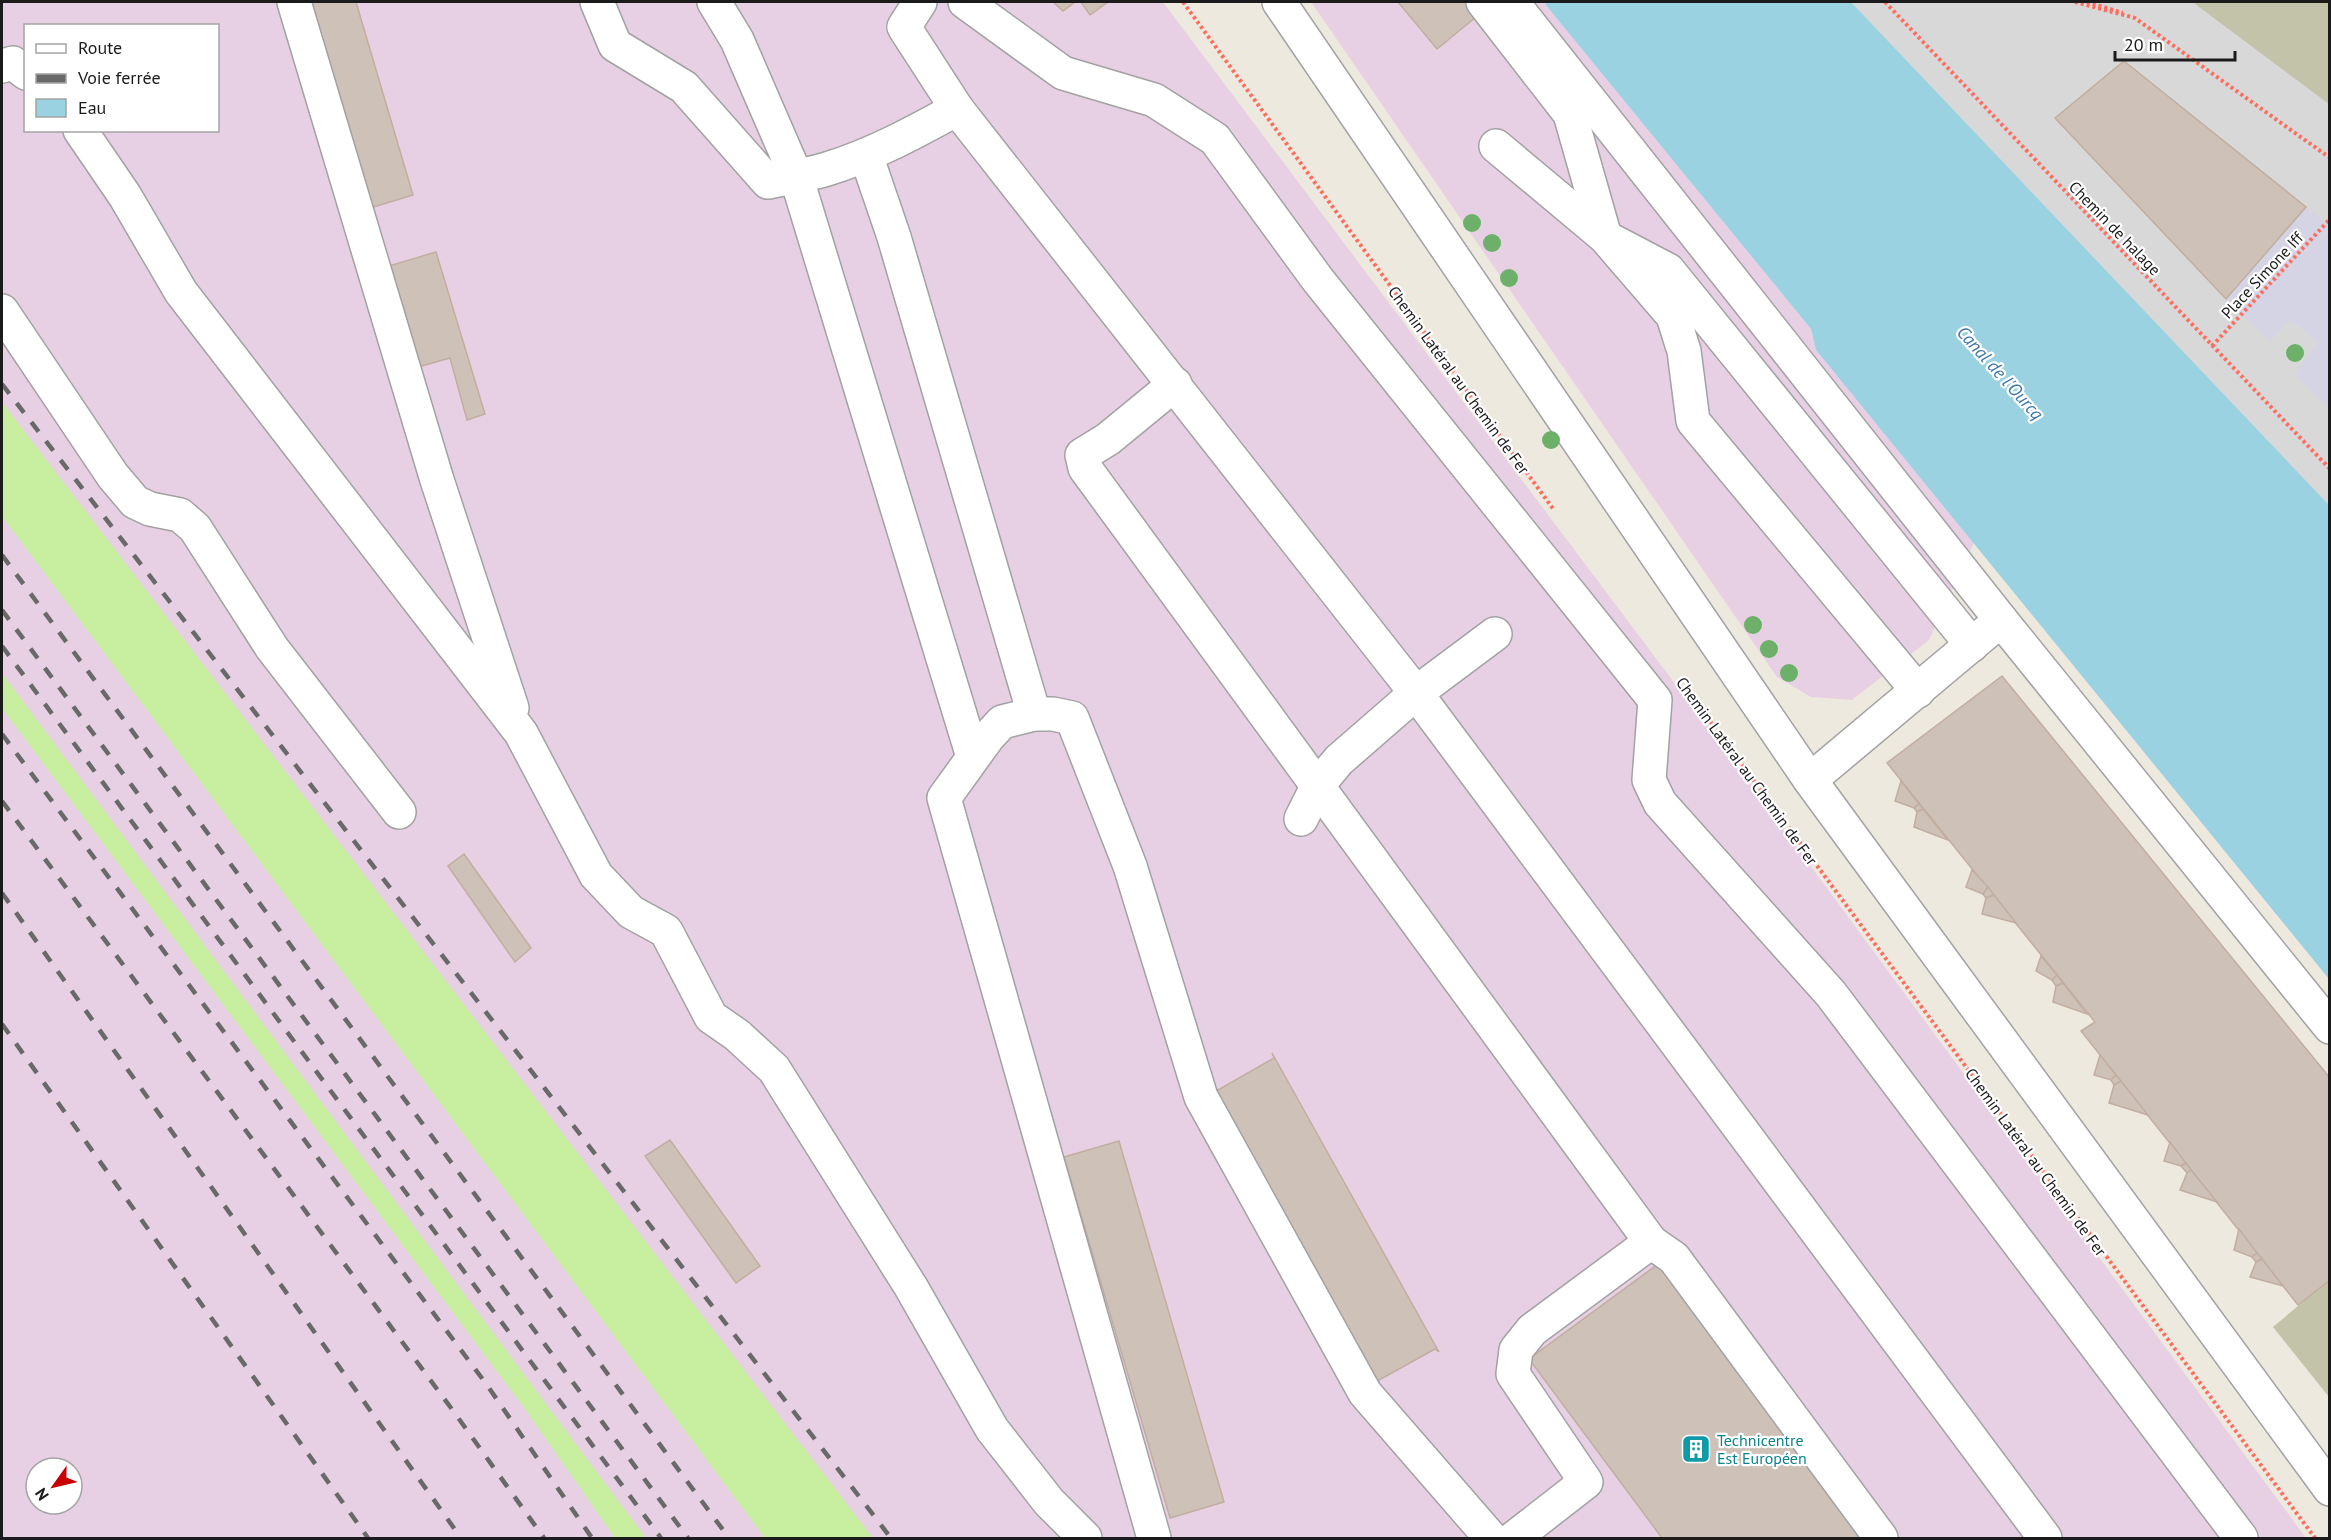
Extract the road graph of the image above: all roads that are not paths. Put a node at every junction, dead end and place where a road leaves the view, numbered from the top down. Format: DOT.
graph roads {
  1 [pos="294,2"];
  2 [pos="597,2"];
  3 [pos="714,2"];
  4 [pos="920,2"];
  5 [pos="965,2"];
  6 [pos="1279,2"];
  7 [pos="1483,2"];
  8 [pos="1512,2"];
  9 [pos="2,66"];
  10 [pos="24,71"];
  11 [pos="957,109"];
  12 [pos="81,132"];
  13 [pos="1496,146"];
  14 [pos="866,155"];
  15 [pos="796,176"];
  16 [pos="1605,237"];
  17 [pos="2,311"];
  18 [pos="1175,384"];
  19 [pos="2001,620"];
  20 [pos="1494,634"];
  21 [pos="1972,645"];
  22 [pos="1918,691"];
  23 [pos="1416,693"];
  24 [pos="1034,714"];
  25 [pos="520,733"];
  26 [pos="972,758"];
  27 [pos="1810,780"];
  28 [pos="1318,785"];
  29 [pos="399,812"];
  30 [pos="1301,819"];
  31 [pos="2330,1027"];
  32 [pos="1651,1242"];
  33 [pos="2330,1489"];
  34 [pos="1085,1539"];
  35 [pos="1154,1539"];
  36 [pos="1491,1539"];
  37 [pos="1514,1539"];
  38 [pos="1881,1539"];
  39 [pos="2045,1539"];
  40 [pos="2241,1539"];
  1 -- 25 [label="street"];
  2 -- 15 [label="street"];
  3 -- 15 [label="street"];
  4 -- 11 [label="street"];
  5 -- 40 [label="street"];
  6 -- 27 [label="street"];
  7 -- 16 [label="street"];
  8 -- 19 [label="street"];
  9 -- 10 [label="street"];
  11 -- 14 [label="street"];
  11 -- 18 [label="street"];
  12 -- 25 [label="street"];
  13 -- 16 [label="street"];
  14 -- 15 [label="street"];
  14 -- 24 [label="street"];
  15 -- 26 [label="street"];
  16 -- 21 [label="street"];
  16 -- 22 [label="street"];
  17 -- 29 [label="street"];
  18 -- 23 [label="street"];
  18 -- 28 [label="street"];
  19 -- 21 [label="street"];
  19 -- 31 [label="street"];
  20 -- 23 [label="street"];
  21 -- 22 [label="street"];
  22 -- 27 [label="street"];
  23 -- 28 [label="street"];
  23 -- 39 [label="street"];
  24 -- 26 [label="street"];
  24 -- 36 [label="street"];
  25 -- 34 [label="street"];
  26 -- 35 [label="street"];
  27 -- 33 [label="street"];
  28 -- 30 [label="street"];
  28 -- 32 [label="street"];
  32 -- 37 [label="street"];
  32 -- 38 [label="street"];
}
